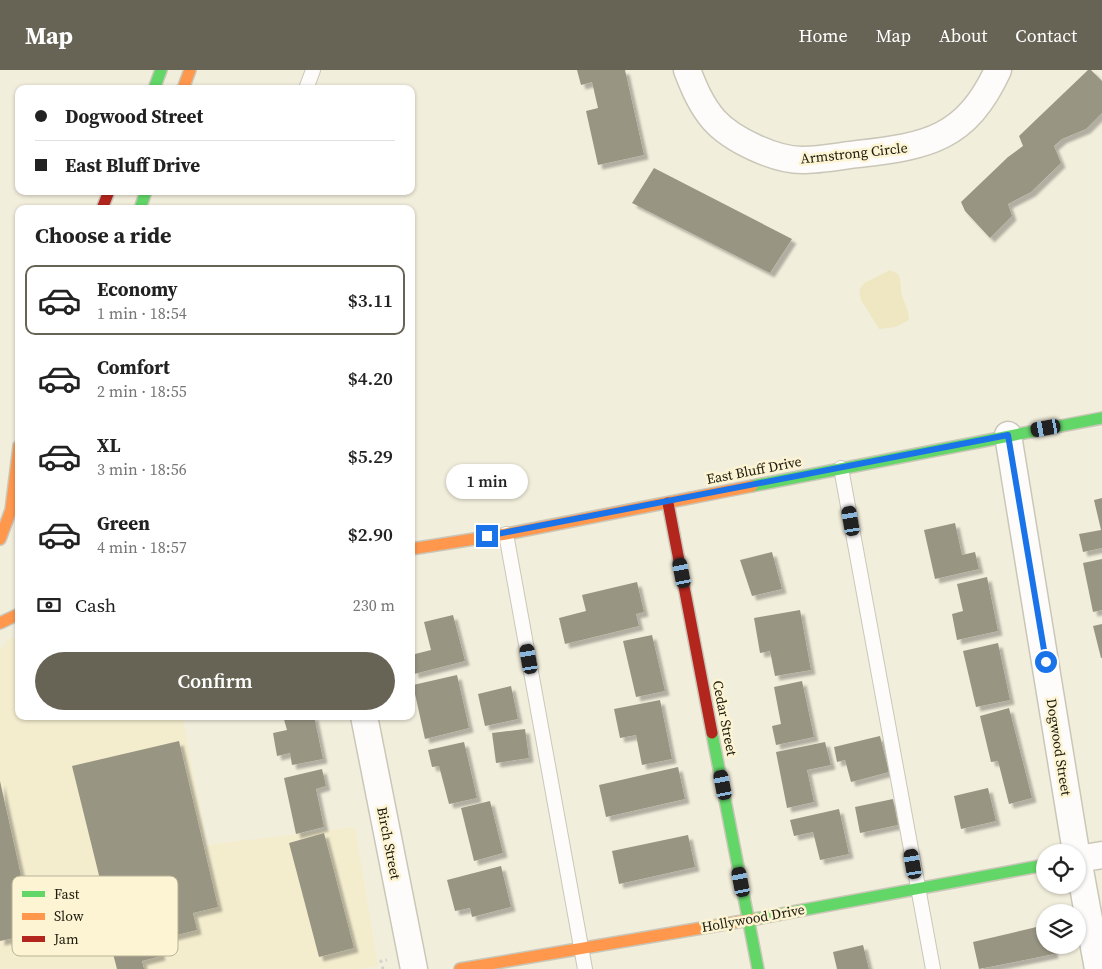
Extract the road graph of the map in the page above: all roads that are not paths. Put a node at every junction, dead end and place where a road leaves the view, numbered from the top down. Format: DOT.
graph roads {
  1 [pos="161,70"];
  2 [pos="190,70"];
  3 [pos="313,70"];
  4 [pos="687,70"];
  5 [pos="998,70"];
  6 [pos="155,85"];
  7 [pos="184,85"];
  8 [pos="307,85"];
  9 [pos="1102,418"];
  10 [pos="1008,435"];
  11 [pos="841,468"];
  12 [pos="15,478"];
  13 [pos="668,503"];
  14 [pos="506,534"];
  15 [pos="0,539"];
  16 [pos="415,547"];
  17 [pos="15,616"];
  18 [pos="0,623"];
  19 [pos="365,720"];
  20 [pos="1075,844"];
  21 [pos="1102,855"];
  22 [pos="1086,858"];
  23 [pos="1036,867"];
  24 [pos="917,887"];
  25 [pos="1085,894"];
  26 [pos="748,920"];
  27 [pos="581,947"];
  28 [pos="1099,964"];
  29 [pos="414,969"];
  30 [pos="460,969"];
  31 [pos="585,969"];
  32 [pos="758,969"];
  33 [pos="933,969"];
  1 -- 6 [label="street"];
  2 -- 7 [label="street"];
  3 -- 8 [label="lane"];
  4 -- 5 [label="street, Armstrong Circle"];
  9 -- 10 [label="street, East Bluff Drive"];
  10 -- 11 [label="street, East Bluff Drive"];
  10 -- 20 [label="street, Dogwood Street"];
  11 -- 13 [label="street, East Bluff Drive"];
  11 -- 24 [label="lane"];
  12 -- 15 [label="street"];
  13 -- 14 [label="street, East Bluff Drive"];
  13 -- 26 [label="street, Cedar Street"];
  14 -- 16 [label="street, East Bluff Drive"];
  14 -- 27 [label="lane"];
  17 -- 18 [label="street"];
  19 -- 29 [label="street, Birch Street"];
  21 -- 22 [label="street"];
  23 -- 24 [label="street, Hollywood Drive"];
  24 -- 26 [label="street, Hollywood Drive"];
  24 -- 33 [label="lane"];
  25 -- 28 [label="street"];
  26 -- 27 [label="street, Hollywood Drive"];
  26 -- 32 [label="street, Cedar Street"];
  27 -- 30 [label="street, Hollywood Drive"];
  27 -- 31 [label="lane"];
}
